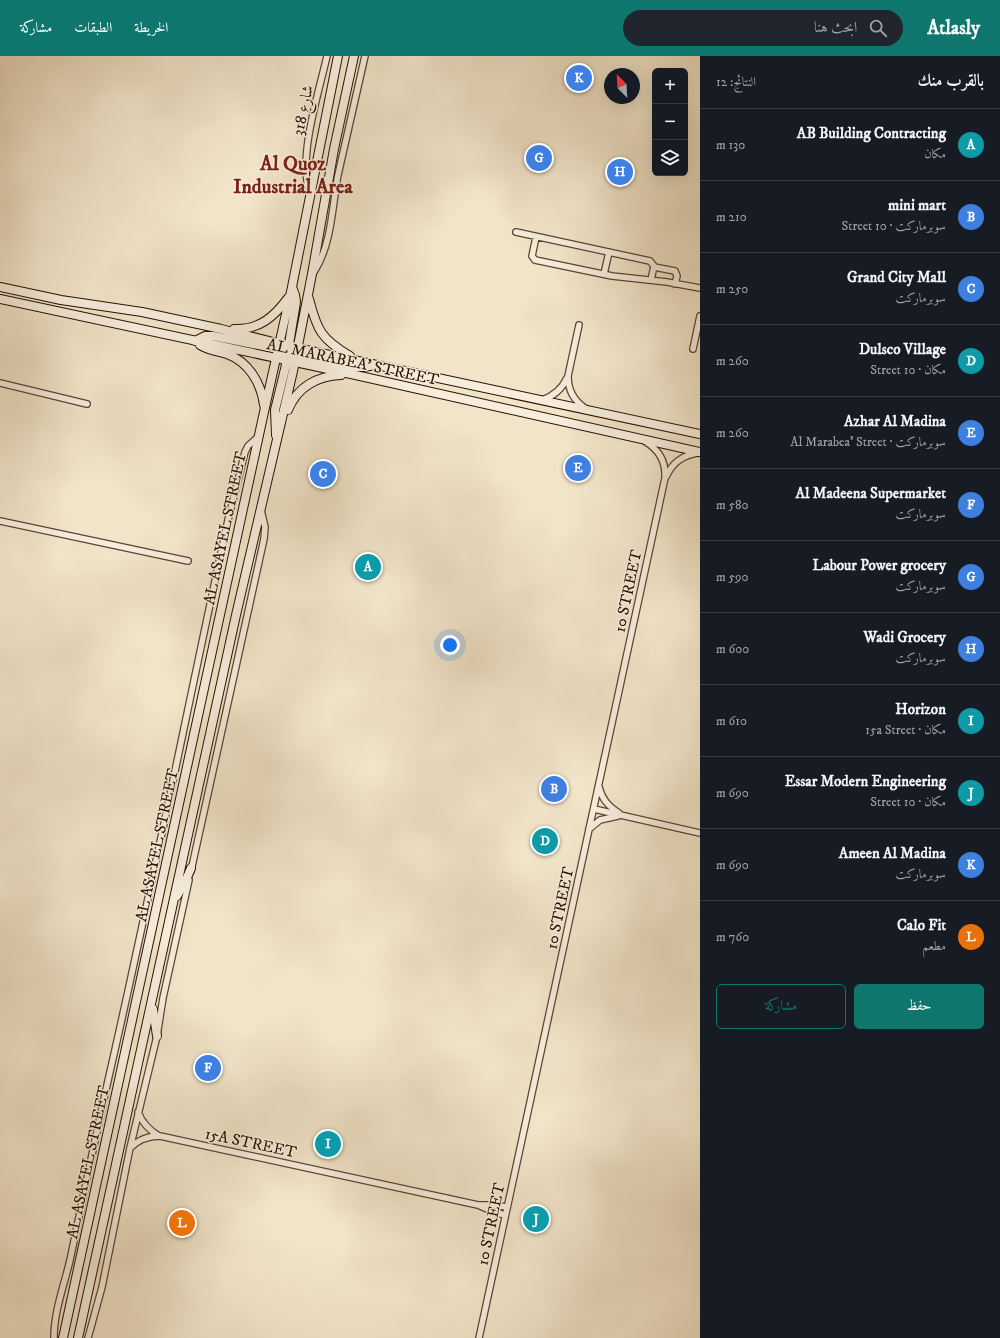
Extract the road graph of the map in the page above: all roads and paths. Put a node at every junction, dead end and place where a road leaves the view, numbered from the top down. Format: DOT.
graph roads {
  1 [pos="327,56"];
  2 [pos="338,56"];
  3 [pos="354,56"];
  4 [pos="365,56"];
  5 [pos="310,194"];
  6 [pos="516,232"];
  7 [pos="536,237"];
  8 [pos="609,252"];
  9 [pos="654,267"];
  10 [pos="312,274"];
  11 [pos="604,274"];
  12 [pos="650,280"];
  13 [pos="675,284"];
  14 [pos="0,288"];
  15 [pos="700,288"];
  16 [pos="291,290"];
  17 [pos="308,296"];
  18 [pos="0,298"];
  19 [pos="700,316"];
  20 [pos="579,324"];
  21 [pos="221,329"];
  22 [pos="195,341"];
  23 [pos="693,349"];
  24 [pos="288,352"];
  25 [pos="276,358"];
  26 [pos="356,360"];
  27 [pos="376,364"];
  28 [pos="352,374"];
  29 [pos="568,376"];
  30 [pos="0,383"];
  31 [pos="542,400"];
  32 [pos="87,404"];
  33 [pos="589,410"];
  34 [pos="264,412"];
  35 [pos="700,434"];
  36 [pos="258,437"];
  37 [pos="642,440"];
  38 [pos="277,441"];
  39 [pos="700,452"];
  40 [pos="664,483"];
  41 [pos="261,510"];
  42 [pos="0,521"];
  43 [pos="188,561"];
  44 [pos="598,786"];
  45 [pos="594,809"];
  46 [pos="622,815"];
  47 [pos="589,830"];
  48 [pos="700,833"];
  49 [pos="191,868"];
  50 [pos="174,900"];
  51 [pos="152,1003"];
  52 [pos="157,1036"];
  53 [pos="138,1112"];
  54 [pos="160,1136"];
  55 [pos="130,1148"];
  56 [pos="478,1204"];
  57 [pos="507,1207"];
  58 [pos="505,1215"];
  59 [pos="54,1338"];
  60 [pos="64,1338"];
  61 [pos="78,1338"];
  62 [pos="88,1338"];
  63 [pos="479,1338"];
  1 -- 5 [label="street, شارع 318"];
  2 -- 5 [label="main road, AL ASAYEL STREET"];
  3 -- 10 [label="main road, AL ASAYEL STREET"];
  4 -- 10 [label="street"];
  5 -- 16 [label="main road, AL ASAYEL STREET"];
  6 -- 7 [label="street"];
  7 -- 8 [label="street"];
  7 -- 11 [label="street"];
  8 -- 9 [label="street"];
  8 -- 11 [label="street"];
  9 -- 12 [label="street"];
  9 -- 13 [label="street"];
  10 -- 17 [label="main road, AL ASAYEL STREET"];
  11 -- 12 [label="street"];
  12 -- 13 [label="street"];
  13 -- 15 [label="street"];
  14 -- 21 [label="main road, AL MARABEA' STREET"];
  16 -- 21 [label="main road"];
  16 -- 24 [label="main road, AL ASAYEL STREET"];
  17 -- 24 [label="main road, AL ASAYEL STREET"];
  17 -- 26 [label="main road"];
  18 -- 22 [label="main road, AL MARABEA' STREET"];
  19 -- 23 [label="street"];
  20 -- 29 [label="street"];
  21 -- 24 [label="main road, AL MARABEA' STREET"];
  22 -- 24 [label="main road"];
  22 -- 25 [label="main road, AL MARABEA' STREET"];
  22 -- 34 [label="main road"];
  24 -- 25 [label="main road, AL MARABEA' STREET"];
  24 -- 26 [label="main road, AL MARABEA' STREET"];
  24 -- 27 [label="main road"];
  24 -- 28 [label="main road, AL MARABEA' STREET"];
  24 -- 38 [label="main road, AL ASAYEL STREET"];
  25 -- 34 [label="main road, AL ASAYEL STREET"];
  26 -- 27 [label="main road, AL MARABEA' STREET"];
  27 -- 31 [label="main road, AL MARABEA' STREET"];
  28 -- 37 [label="main road, AL MARABEA' STREET"];
  28 -- 38 [label="main road"];
  29 -- 31 [label="street"];
  29 -- 33 [label="street"];
  30 -- 32 [label="street"];
  31 -- 33 [label="main road, AL MARABEA' STREET"];
  33 -- 35 [label="main road, AL MARABEA' STREET"];
  34 -- 36 [label="main road, AL ASAYEL STREET"];
  36 -- 59 [label="street"];
  36 -- 60 [label="main road, AL ASAYEL STREET"];
  37 -- 39 [label="main road, AL MARABEA' STREET"];
  37 -- 40 [label="street, 10 STREET"];
  38 -- 41 [label="main road, AL ASAYEL STREET"];
  39 -- 40 [label="street, 10 STREET"];
  40 -- 44 [label="street, 10 STREET"];
  41 -- 49 [label="street"];
  41 -- 50 [label="main road, AL ASAYEL STREET"];
  42 -- 43 [label="street"];
  44 -- 45 [label="street, 10 STREET"];
  44 -- 46 [label="street"];
  45 -- 46 [label="street"];
  45 -- 47 [label="street, 10 STREET"];
  46 -- 47 [label="street"];
  46 -- 48 [label="street"];
  47 -- 57 [label="street, 10 STREET"];
  49 -- 50 [label="main road"];
  49 -- 52 [label="street"];
  50 -- 51 [label="main road, AL ASAYEL STREET"];
  51 -- 52 [label="main road"];
  51 -- 61 [label="main road, AL ASAYEL STREET"];
  52 -- 53 [label="street"];
  53 -- 54 [label="street, 15A STREET"];
  53 -- 55 [label="street"];
  54 -- 55 [label="street, 15A STREET"];
  54 -- 56 [label="street, 15A STREET"];
  55 -- 62 [label="street"];
  56 -- 57 [label="street, 15A STREET"];
  56 -- 58 [label="street, 15A STREET"];
  57 -- 58 [label="street, 10 STREET"];
  58 -- 63 [label="street, 10 STREET"];
}
